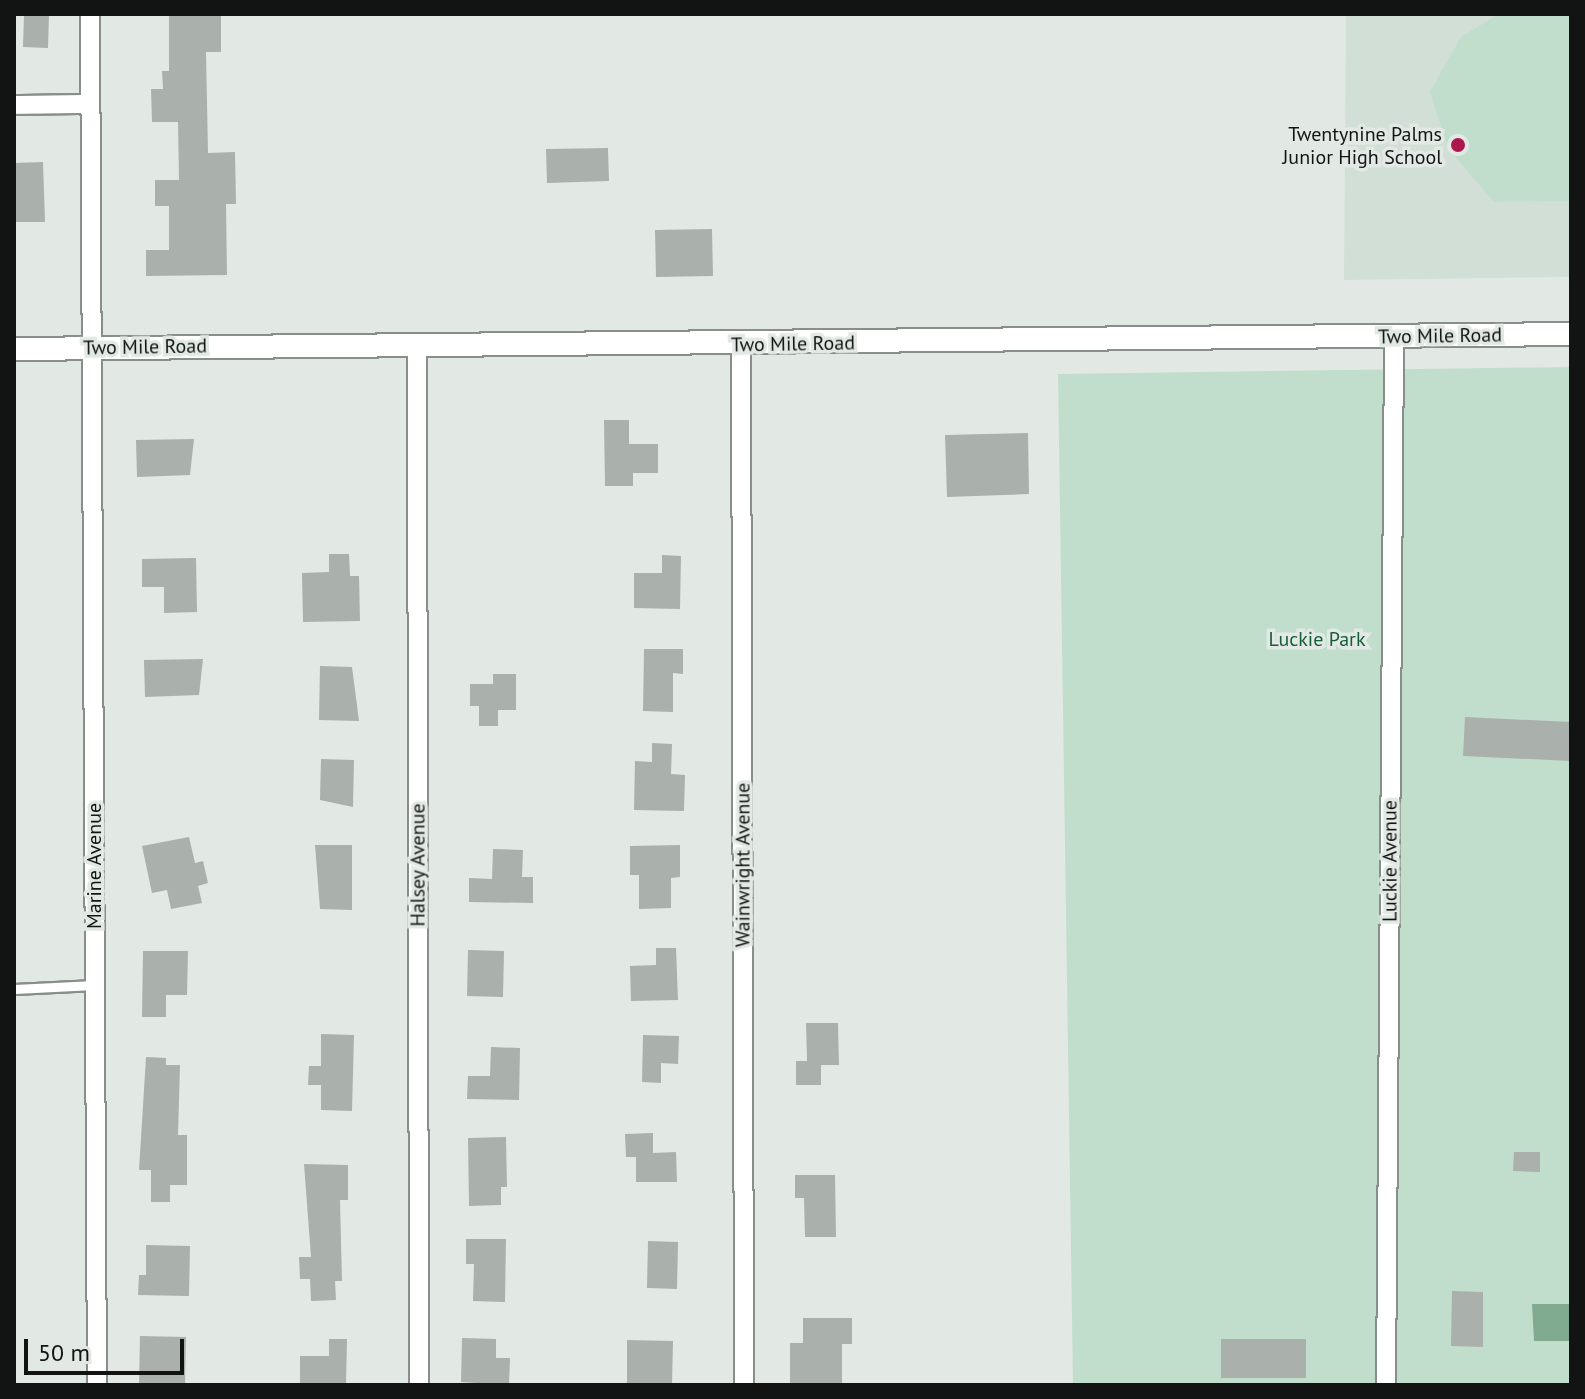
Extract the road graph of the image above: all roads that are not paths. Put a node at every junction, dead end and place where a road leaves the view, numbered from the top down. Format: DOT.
graph roads {
  1 [pos="90,14"];
  2 [pos="89,104"];
  3 [pos="14,105"];
  4 [pos="1571,334"];
  5 [pos="1394,336"];
  6 [pos="417,344"];
  7 [pos="741,345"];
  8 [pos="91,347"];
  9 [pos="14,349"];
  10 [pos="95,985"];
  11 [pos="14,989"];
  12 [pos="97,1385"];
  13 [pos="419,1385"];
  14 [pos="744,1385"];
  15 [pos="1386,1385"];
  1 -- 2 [label="street, Marine Avenue"];
  2 -- 3 [label="street"];
  2 -- 8 [label="street, Marine Avenue"];
  4 -- 5 [label="street, Two Mile Road"];
  5 -- 7 [label="street, Two Mile Road"];
  5 -- 15 [label="street, Luckie Avenue"];
  6 -- 7 [label="street, Two Mile Road"];
  6 -- 8 [label="street, Two Mile Road"];
  6 -- 13 [label="street, Halsey Avenue"];
  7 -- 14 [label="street, Wainwright Avenue"];
  8 -- 9 [label="street, Two Mile Road"];
  8 -- 10 [label="street, Marine Avenue"];
  10 -- 11 [label="lane"];
  10 -- 12 [label="street, Marine Avenue"];
}
